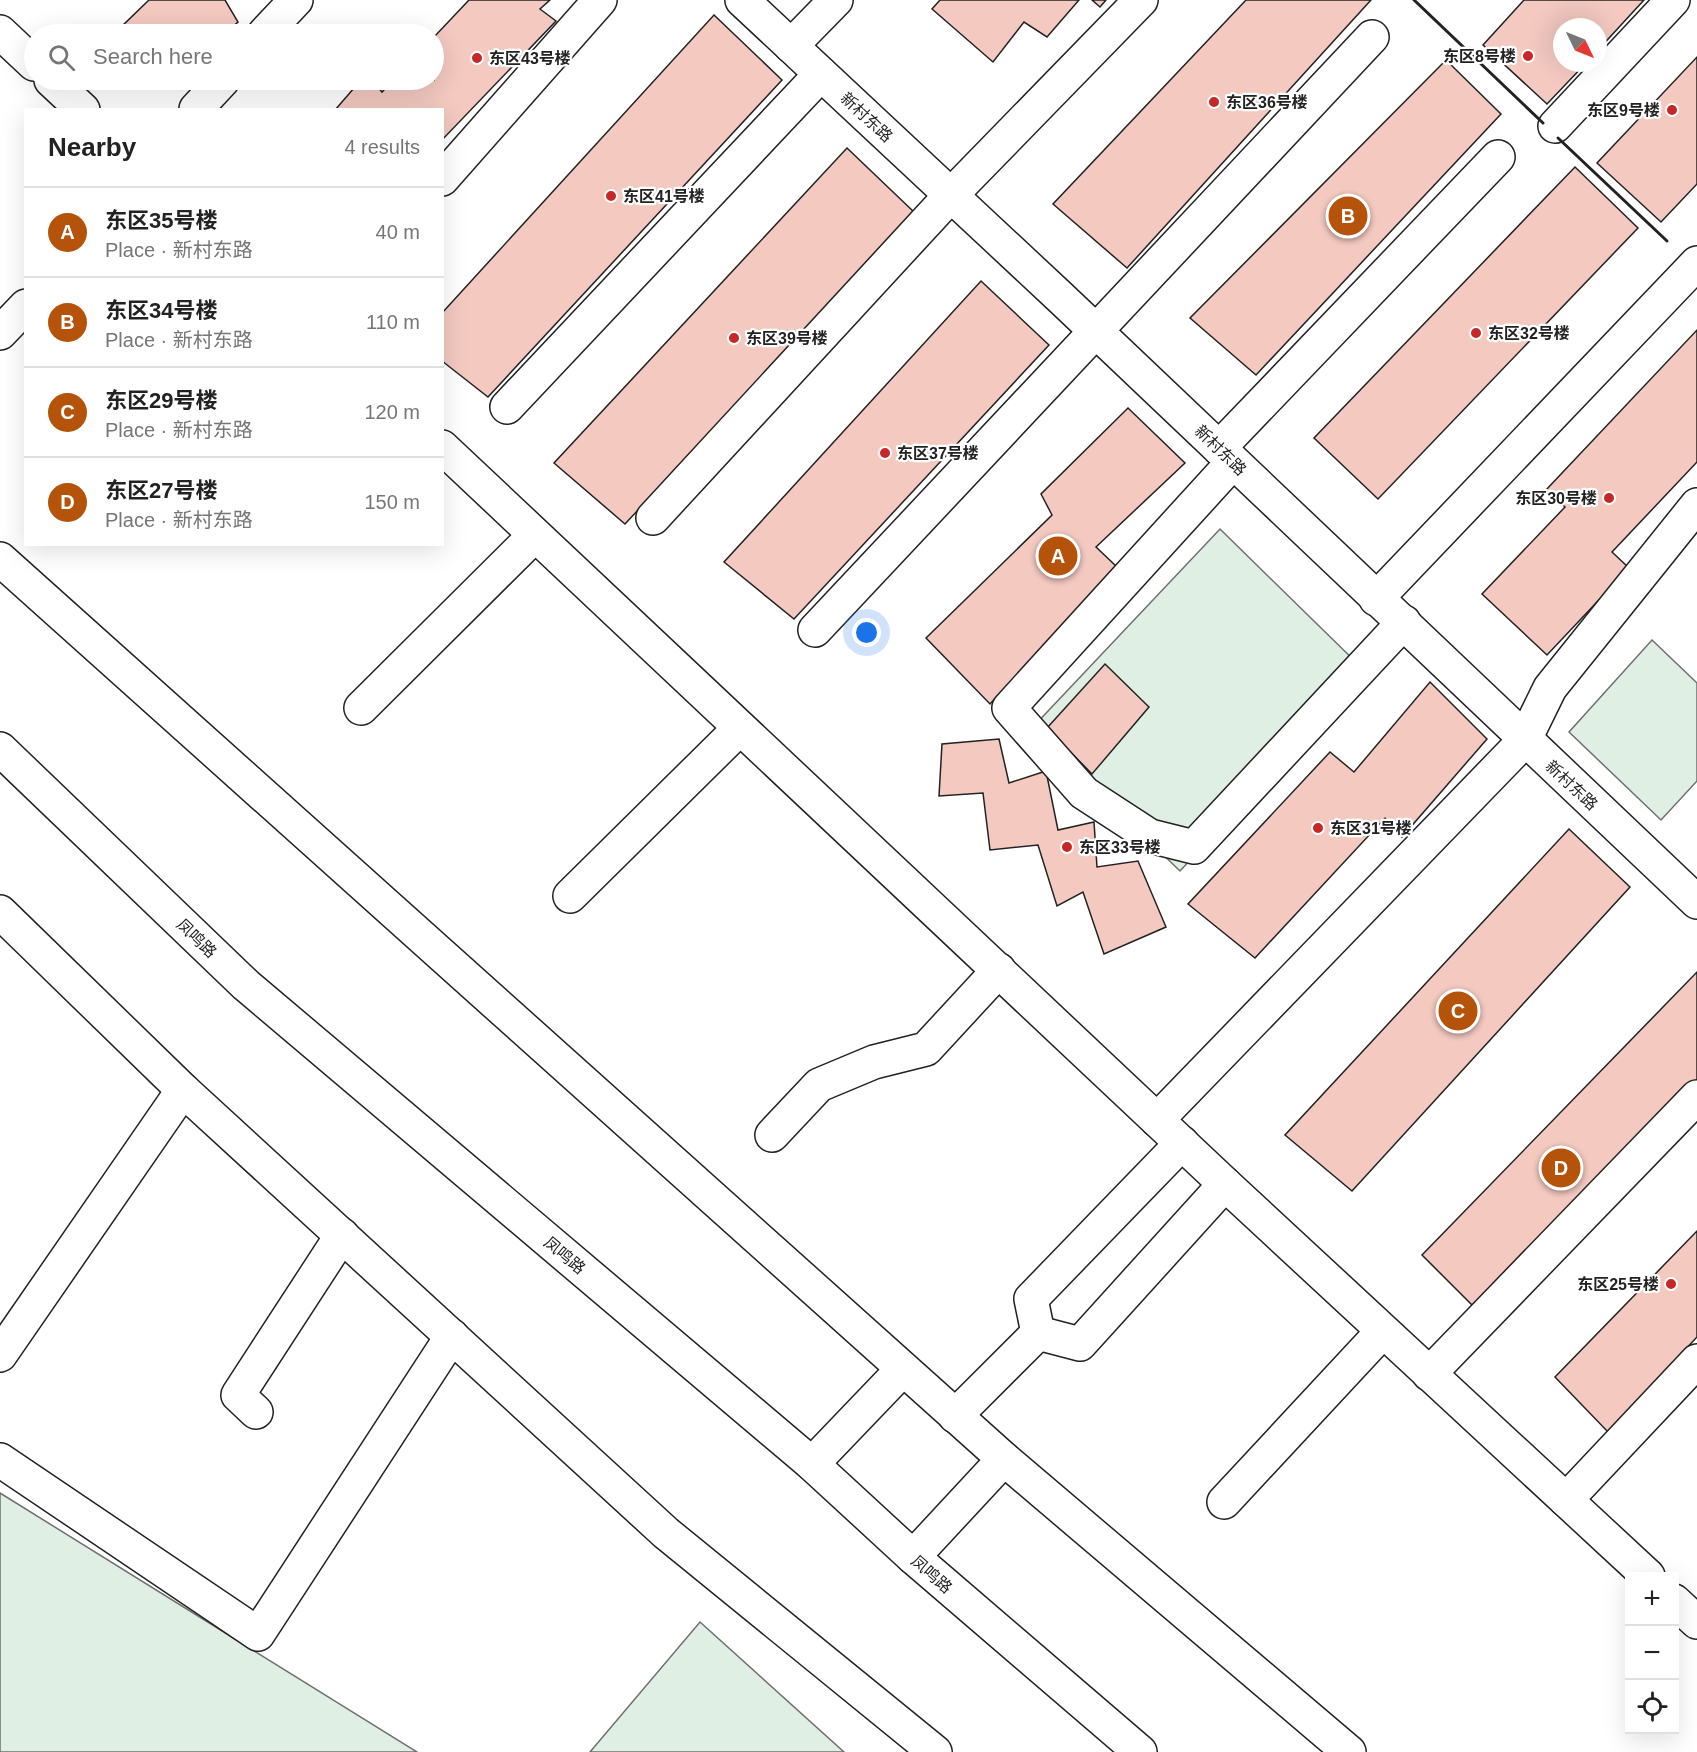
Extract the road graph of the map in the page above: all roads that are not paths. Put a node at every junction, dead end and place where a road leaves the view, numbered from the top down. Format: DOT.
graph roads {
  1 [pos="296,0"];
  2 [pos="600,0"];
  3 [pos="742,0"];
  4 [pos="836,0"];
  5 [pos="1141,0"];
  6 [pos="1673,0"];
  7 [pos="273,24"];
  8 [pos="0,32"];
  9 [pos="1372,37"];
  10 [pos="791,46"];
  11 [pos="24,55"];
  12 [pos="821,74"];
  13 [pos="62,90"];
  14 [pos="214,90"];
  15 [pos="81,108"];
  16 [pos="197,108"];
  17 [pos="1555,126"];
  18 [pos="1498,157"];
  19 [pos="444,177"];
  20 [pos="951,195"];
  21 [pos="1697,263"];
  22 [pos="24,308"];
  23 [pos="1095,330"];
  24 [pos="0,333"];
  25 [pos="507,407"];
  26 [pos="444,449"];
  27 [pos="1226,455"];
  28 [pos="1697,505"];
  29 [pos="653,518"];
  30 [pos="535,535"];
  31 [pos="0,559"];
  32 [pos="1376,599"];
  33 [pos="1404,622"];
  34 [pos="815,630"];
  35 [pos="361,708"];
  36 [pos="740,728"];
  37 [pos="1524,741"];
  38 [pos="0,749"];
  39 [pos="570,896"];
  40 [pos="1697,902"];
  41 [pos="0,912"];
  42 [pos="999,970"];
  43 [pos="183,1090"];
  44 [pos="1697,1097"];
  45 [pos="1157,1120"];
  46 [pos="772,1135"];
  47 [pos="1182,1143"];
  48 [pos="1225,1184"];
  49 [pos="342,1235"];
  50 [pos="1383,1331"];
  51 [pos="1038,1333"];
  52 [pos="452,1336"];
  53 [pos="0,1355"];
  54 [pos="1697,1361"];
  55 [pos="903,1368"];
  56 [pos="1429,1374"];
  57 [pos="256,1412"];
  58 [pos="956,1416"];
  59 [pos="1004,1459"];
  60 [pos="0,1460"];
  61 [pos="812,1464"];
  62 [pos="1566,1500"];
  63 [pos="1224,1503"];
  64 [pos="913,1557"];
  65 [pos="1644,1572"];
  66 [pos="1679,1606"];
  67 [pos="1697,1622"];
  68 [pos="935,1752"];
  69 [pos="1140,1752"];
  70 [pos="1349,1752"];
  1 -- 7 [label="street"];
  2 -- 19 [label="street"];
  3 -- 10 [label="street, 新村东路"];
  4 -- 10 [label="street"];
  5 -- 20 [label="street"];
  6 -- 17 [label="street"];
  8 -- 11 [label="street"];
  9 -- 23 [label="street"];
  10 -- 12 [label="street, 新村东路"];
  12 -- 20 [label="street, 新村东路"];
  12 -- 25 [label="street"];
  13 -- 15 [label="street"];
  14 -- 16 [label="street"];
  18 -- 27 [label="street"];
  20 -- 23 [label="street, 新村东路"];
  20 -- 29 [label="street"];
  21 -- 32 [label="street"];
  22 -- 24 [label="street"];
  23 -- 27 [label="street, 新村东路"];
  23 -- 34 [label="street"];
  26 -- 30 [label="street"];
  27 -- 32 [label="street, 新村东路"];
  27 -- 33 [label="street"];
  28 -- 37 [label="street"];
  30 -- 35 [label="street"];
  30 -- 36 [label="street"];
  31 -- 55 [label="street"];
  32 -- 33 [label="street, 新村东路"];
  33 -- 37 [label="street, 新村东路"];
  36 -- 39 [label="street"];
  36 -- 42 [label="street"];
  37 -- 40 [label="street, 新村东路"];
  37 -- 45 [label="street"];
  38 -- 61 [label="street, 凤鸣路"];
  41 -- 43 [label="street"];
  42 -- 45 [label="street"];
  42 -- 46 [label="street"];
  43 -- 49 [label="street"];
  43 -- 53 [label="street"];
  44 -- 56 [label="street"];
  45 -- 47 [label="street"];
  47 -- 48 [label="street"];
  47 -- 51 [label="street"];
  48 -- 50 [label="street"];
  48 -- 51 [label="street"];
  49 -- 52 [label="street"];
  49 -- 57 [label="street"];
  50 -- 56 [label="street"];
  50 -- 63 [label="street"];
  51 -- 58 [label="street"];
  52 -- 60 [label="street"];
  52 -- 68 [label="street"];
  54 -- 62 [label="street"];
  55 -- 58 [label="street"];
  55 -- 61 [label="street"];
  56 -- 62 [label="street"];
  58 -- 59 [label="street"];
  59 -- 64 [label="street"];
  59 -- 70 [label="street"];
  61 -- 64 [label="street, 凤鸣路"];
  62 -- 65 [label="street"];
  64 -- 69 [label="street, 凤鸣路"];
  66 -- 67 [label="street"];
}
